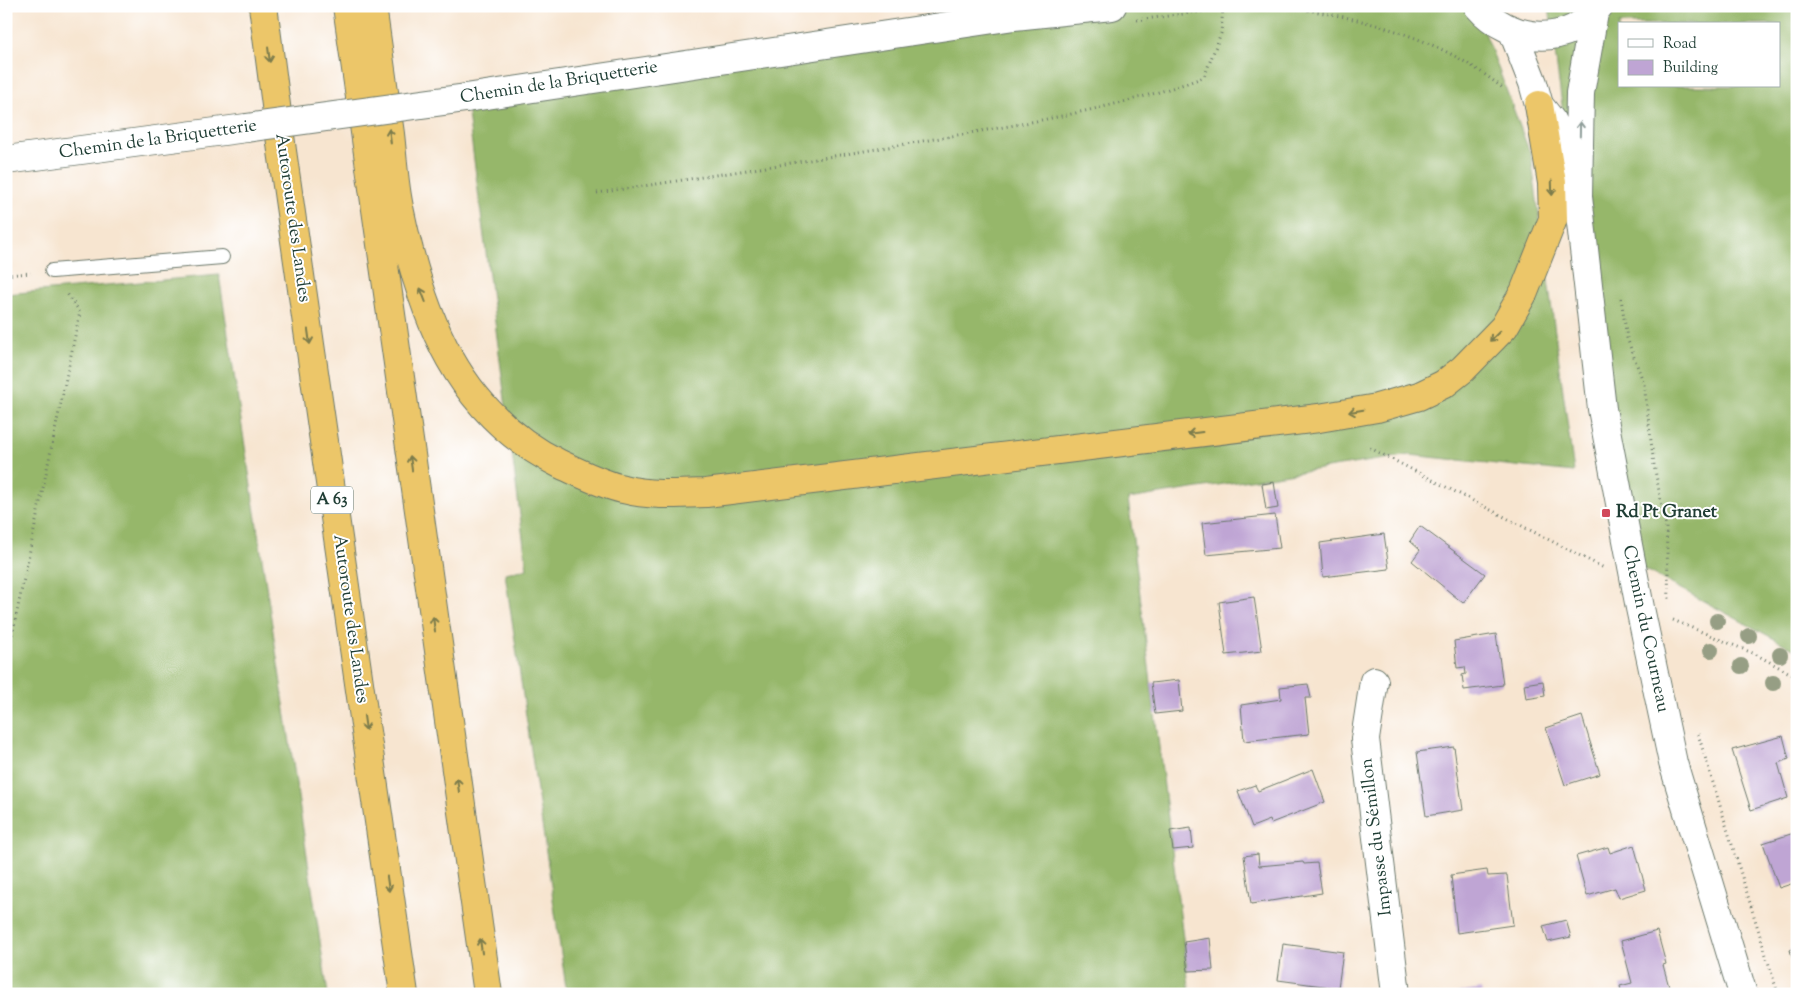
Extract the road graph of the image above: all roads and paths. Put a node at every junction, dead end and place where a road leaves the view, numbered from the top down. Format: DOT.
graph roads {
  1 [pos="263,6"];
  2 [pos="347,6"];
  3 [pos="372,6"];
  4 [pos="1112,6"];
  5 [pos="1223,6"];
  6 [pos="1478,6"];
  7 [pos="1596,10"];
  8 [pos="1512,32"];
  9 [pos="1539,106"];
  10 [pos="6,160"];
  11 [pos="597,193"];
  12 [pos="1578,196"];
  13 [pos="222,257"];
  14 [pos="52,271"];
  15 [pos="6,275"];
  16 [pos="1370,448"];
  17 [pos="1635,581"];
  18 [pos="1670,619"];
  19 [pos="6,664"];
  20 [pos="1797,677"];
  21 [pos="1374,681"];
  22 [pos="404,994"];
  23 [pos="488,994"];
  24 [pos="1396,994"];
  25 [pos="1743,994"];
  1 -- 22 [label="highway, Autoroute des Landes / A 63, one-way"];
  23 -- 2 [label="highway, one-way"];
  9 -- 3 [label="highway, one-way"];
  4 -- 10 [label="street, Chemin de la Briquetterie, bridge"];
  5 -- 11 [label="path"];
  6 -- 8 [label="street"];
  7 -- 8 [label="street"];
  12 -- 7 [label="street, Chemin du Courneau, one-way"];
  8 -- 9 [label="street, Chemin du Courneau"];
  9 -- 12 [label="street, Chemin du Courneau"];
  12 -- 17 [label="street, Chemin du Courneau"];
  13 -- 14 [label="lane"];
  14 -- 15 [label="path"];
  14 -- 19 [label="path"];
  16 -- 17 [label="path"];
  17 -- 25 [label="street, Chemin du Courneau"];
  18 -- 20 [label="path"];
  21 -- 24 [label="street, Impasse du Sémillon"];
}
